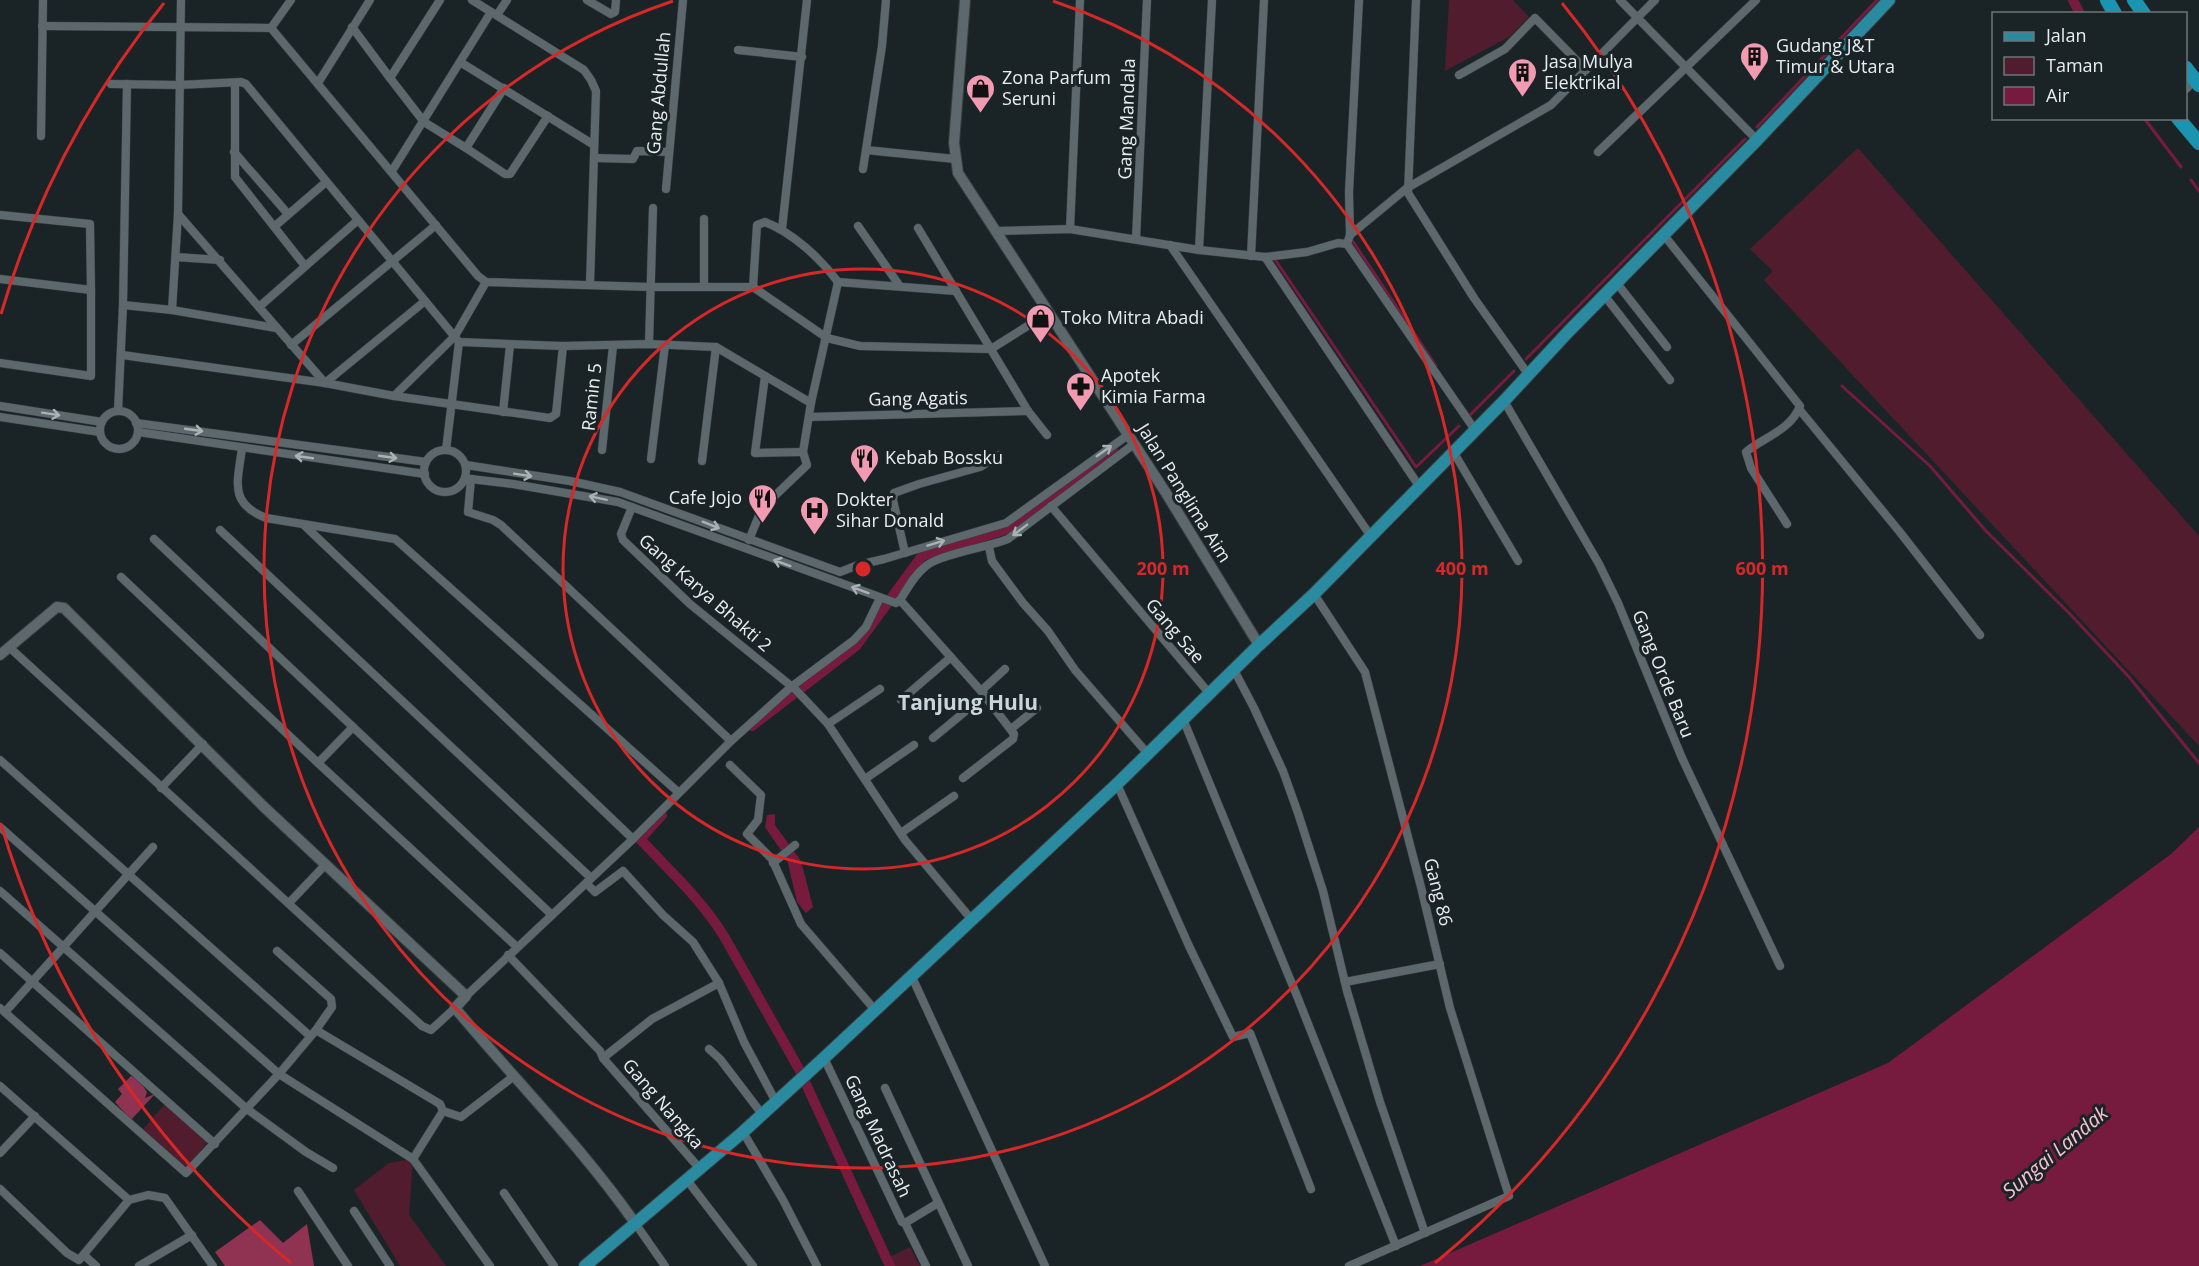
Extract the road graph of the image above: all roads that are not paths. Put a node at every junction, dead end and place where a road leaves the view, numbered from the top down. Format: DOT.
graph roads {
  1 [pos="43,0"];
  2 [pos="181,0"];
  3 [pos="291,0"];
  4 [pos="370,0"];
  5 [pos="440,0"];
  6 [pos="472,0"];
  7 [pos="507,0"];
  8 [pos="587,0"];
  9 [pos="616,0"];
  10 [pos="683,0"];
  11 [pos="807,0"];
  12 [pos="886,0"];
  13 [pos="965,0"];
  14 [pos="1080,0"];
  15 [pos="1147,0"];
  16 [pos="1212,0"];
  17 [pos="1264,0"];
  18 [pos="1359,0"];
  19 [pos="1416,0"];
  20 [pos="1620,0"];
  21 [pos="1656,0"];
  22 [pos="1756,0"];
  23 [pos="1889,0"];
  24 [pos="494,13"];
  25 [pos="1638,18"];
  26 [pos="42,26"];
  27 [pos="180,27"];
  28 [pos="352,27"];
  29 [pos="271,28"];
  30 [pos="738,50"];
  31 [pos="802,57"];
  32 [pos="460,62"];
  33 [pos="1686,68"];
  34 [pos="1586,70"];
  35 [pos="1459,75"];
  36 [pos="390,78"];
  37 [pos="235,83"];
  38 [pos="318,83"];
  39 [pos="111,84"];
  40 [pos="127,84"];
  41 [pos="179,85"];
  42 [pos="504,88"];
  43 [pos="548,116"];
  44 [pos="2180,120"];
  45 [pos="424,122"];
  46 [pos="41,136"];
  47 [pos="1757,140"];
  48 [pos="2199,143"];
  49 [pos="594,145"];
  50 [pos="466,148"];
  51 [pos="866,150"];
  52 [pos="234,152"];
  53 [pos="669,152"];
  54 [pos="1598,152"];
  55 [pos="594,158"];
  56 [pos="955,159"];
  57 [pos="863,170"];
  58 [pos="392,171"];
  59 [pos="326,182"];
  60 [pos="1407,188"];
  61 [pos="666,189"];
  62 [pos="653,208"];
  63 [pos="178,214"];
  64 [pos="288,214"];
  65 [pos="0,216"];
  66 [pos="704,219"];
  67 [pos="358,220"];
  68 [pos="436,225"];
  69 [pos="275,226"];
  70 [pos="858,226"];
  71 [pos="918,228"];
  72 [pos="782,229"];
  73 [pos="1070,229"];
  74 [pos="994,231"];
  75 [pos="1663,234"];
  76 [pos="1350,235"];
  77 [pos="1136,239"];
  78 [pos="1347,244"];
  79 [pos="1170,245"];
  80 [pos="1199,250"];
  81 [pos="1251,256"];
  82 [pos="176,257"];
  83 [pos="1264,257"];
  84 [pos="220,260"];
  85 [pos="392,260"];
  86 [pos="305,266"];
  87 [pos="0,279"];
  88 [pos="486,282"];
  89 [pos="838,282"];
  90 [pos="1616,282"];
  91 [pos="590,284"];
  92 [pos="899,285"];
  93 [pos="704,286"];
  94 [pos="651,287"];
  95 [pos="753,287"];
  96 [pos="91,290"];
  97 [pos="956,291"];
  98 [pos="1604,295"];
  99 [pos="425,301"];
  100 [pos="123,305"];
  101 [pos="259,307"];
  102 [pos="172,310"];
  103 [pos="1048,313"];
  104 [pos="276,328"];
  105 [pos="827,338"];
  106 [pos="457,339"];
  107 [pos="649,344"];
  108 [pos="291,345"];
  109 [pos="510,345"];
  110 [pos="665,345"];
  111 [pos="562,346"];
  112 [pos="613,346"];
  113 [pos="716,347"];
  114 [pos="1667,347"];
  115 [pos="991,349"];
  116 [pos="122,355"];
  117 [pos="0,363"];
  118 [pos="1528,374"];
  119 [pos="765,376"];
  120 [pos="1670,380"];
  121 [pos="325,383"];
  122 [pos="394,396"];
  123 [pos="1504,401"];
  124 [pos="811,403"];
  125 [pos="451,404"];
  126 [pos="0,406"];
  127 [pos="1799,409"];
  128 [pos="118,411"];
  129 [pos="1028,411"];
  130 [pos="503,412"];
  131 [pos="0,417"];
  132 [pos="809,417"];
  133 [pos="102,422"];
  134 [pos="136,423"];
  135 [pos="1475,430"];
  136 [pos="100,432"];
  137 [pos="138,432"];
  138 [pos="1047,435"];
  139 [pos="1131,440"];
  140 [pos="242,448"];
  141 [pos="446,450"];
  142 [pos="602,450"];
  143 [pos="803,452"];
  144 [pos="1454,453"];
  145 [pos="999,455"];
  146 [pos="651,459"];
  147 [pos="702,461"];
  148 [pos="426,462"];
  149 [pos="466,465"];
  150 [pos="424,474"];
  151 [pos="468,480"];
  152 [pos="1419,486"];
  153 [pos="1051,506"];
  154 [pos="632,507"];
  155 [pos="1787,524"];
  156 [pos="304,525"];
  157 [pos="220,530"];
  158 [pos="1370,535"];
  159 [pos="154,539"];
  160 [pos="749,540"];
  161 [pos="988,547"];
  162 [pos="905,553"];
  163 [pos="1518,561"];
  164 [pos="840,572"];
  165 [pos="121,577"];
  166 [pos="837,582"];
  167 [pos="881,598"];
  168 [pos="1317,598"];
  169 [pos="897,602"];
  170 [pos="1980,635"];
  171 [pos="1259,645"];
  172 [pos="4,651"];
  173 [pos="951,657"];
  174 [pos="1005,669"];
  175 [pos="1234,670"];
  176 [pos="794,688"];
  177 [pos="880,689"];
  178 [pos="983,693"];
  179 [pos="1209,693"];
  180 [pos="901,700"];
  181 [pos="1036,708"];
  182 [pos="1183,719"];
  183 [pos="828,724"];
  184 [pos="353,727"];
  185 [pos="1011,729"];
  186 [pos="933,738"];
  187 [pos="731,741"];
  188 [pos="203,744"];
  189 [pos="914,745"];
  190 [pos="1148,754"];
  191 [pos="0,760"];
  192 [pos="318,763"];
  193 [pos="730,765"];
  194 [pos="963,778"];
  195 [pos="865,779"];
  196 [pos="1117,784"];
  197 [pos="161,789"];
  198 [pos="678,792"];
  199 [pos="954,796"];
  200 [pos="0,827"];
  201 [pos="901,833"];
  202 [pos="633,838"];
  203 [pos="795,846"];
  204 [pos="153,847"];
  205 [pos="773,863"];
  206 [pos="326,864"];
  207 [pos="128,874"];
  208 [pos="588,881"];
  209 [pos="0,891"];
  210 [pos="289,903"];
  211 [pos="96,912"];
  212 [pos="552,915"];
  213 [pos="972,920"];
  214 [pos="517,947"];
  215 [pos="64,948"];
  216 [pos="277,951"];
  217 [pos="0,953"];
  218 [pos="508,955"];
  219 [pos="1440,964"];
  220 [pos="1780,966"];
  221 [pos="912,977"];
  222 [pos="31,981"];
  223 [pos="1345,982"];
  224 [pos="719,983"];
  225 [pos="466,996"];
  226 [pos="455,1008"];
  227 [pos="2,1010"];
  228 [pos="875,1010"];
  229 [pos="316,1030"];
  230 [pos="310,1036"];
  231 [pos="709,1049"];
  232 [pos="605,1055"];
  233 [pos="824,1058"];
  234 [pos="279,1074"];
  235 [pos="514,1076"];
  236 [pos="0,1086"];
  237 [pos="885,1088"];
  238 [pos="776,1101"];
  239 [pos="247,1109"];
  240 [pos="443,1111"];
  241 [pos="762,1114"];
  242 [pos="35,1116"];
  243 [pos="743,1132"];
  244 [pos="216,1144"];
  245 [pos="0,1153"];
  246 [pos="413,1159"];
  247 [pos="333,1168"];
  248 [pos="700,1169"];
  249 [pos="687,1180"];
  250 [pos="0,1189"];
  251 [pos="1311,1189"];
  252 [pos="298,1191"];
  253 [pos="504,1193"];
  254 [pos="129,1200"];
  255 [pos="938,1203"];
  256 [pos="354,1211"];
  257 [pos="635,1223"];
  258 [pos="905,1223"];
  259 [pos="1425,1233"];
  260 [pos="192,1235"];
  261 [pos="1396,1246"];
  262 [pos="84,1255"];
  263 [pos="587,1265"];
  264 [pos="96,1266"];
  265 [pos="139,1266"];
  266 [pos="213,1266"];
  267 [pos="348,1266"];
  268 [pos="390,1266"];
  269 [pos="490,1266"];
  270 [pos="554,1266"];
  271 [pos="665,1266"];
  272 [pos="753,1266"];
  273 [pos="817,1266"];
  274 [pos="926,1266"];
  275 [pos="968,1266"];
  276 [pos="1045,1266"];
  277 [pos="1349,1266"];
  1 -- 26 [label="street"];
  2 -- 27 [label="street"];
  3 -- 29 [label="street"];
  4 -- 28 [label="street"];
  5 -- 36 [label="street"];
  6 -- 24 [label="street"];
  7 -- 24 [label="street"];
  8 -- 9 [label="street"];
  10 -- 53 [label="street, Gang Abdullah"];
  11 -- 31 [label="street"];
  12 -- 51 [label="street"];
  13 -- 56 [label="street, Jalan Panglima Aim"];
  14 -- 73 [label="street"];
  15 -- 77 [label="street, Gang Mandala"];
  16 -- 80 [label="street"];
  17 -- 81 [label="street"];
  18 -- 76 [label="street"];
  19 -- 60 [label="street"];
  20 -- 25 [label="street"];
  21 -- 25 [label="street"];
  22 -- 33 [label="street"];
  23 -- 47 [label="main road"];
  24 -- 32 [label="street"];
  24 -- 49 [label="street"];
  25 -- 33 [label="street"];
  25 -- 34 [label="street"];
  26 -- 27 [label="street"];
  26 -- 46 [label="street"];
  27 -- 29 [label="street"];
  27 -- 41 [label="street"];
  28 -- 36 [label="street"];
  28 -- 38 [label="street"];
  29 -- 38 [label="street"];
  30 -- 31 [label="street"];
  31 -- 72 [label="street"];
  32 -- 42 [label="street"];
  32 -- 45 [label="street"];
  33 -- 47 [label="street"];
  33 -- 54 [label="street"];
  34 -- 35 [label="street"];
  34 -- 60 [label="street"];
  36 -- 45 [label="street"];
  37 -- 41 [label="street"];
  37 -- 52 [label="street"];
  37 -- 59 [label="street"];
  38 -- 58 [label="street"];
  39 -- 40 [label="street"];
  40 -- 41 [label="street"];
  40 -- 100 [label="street"];
  41 -- 63 [label="street"];
  42 -- 43 [label="street"];
  42 -- 50 [label="street"];
  43 -- 49 [label="street"];
  43 -- 50 [label="street"];
  44 -- 48 [label="highway"];
  45 -- 50 [label="street"];
  45 -- 58 [label="street"];
  47 -- 75 [label="main road"];
  49 -- 55 [label="street"];
  51 -- 56 [label="street"];
  51 -- 57 [label="street"];
  52 -- 64 [label="street"];
  52 -- 69 [label="street"];
  53 -- 55 [label="street"];
  53 -- 61 [label="street, Gang Abdullah"];
  55 -- 91 [label="street"];
  56 -- 74 [label="street, Jalan Panglima Aim"];
  58 -- 68 [label="street"];
  59 -- 64 [label="street"];
  59 -- 67 [label="street"];
  60 -- 76 [label="street"];
  60 -- 118 [label="street"];
  62 -- 94 [label="street"];
  63 -- 82 [label="street"];
  63 -- 84 [label="street"];
  64 -- 69 [label="street"];
  65 -- 96 [label="street"];
  66 -- 93 [label="street"];
  67 -- 85 [label="street"];
  67 -- 86 [label="street"];
  68 -- 85 [label="street"];
  68 -- 88 [label="street"];
  69 -- 86 [label="street"];
  70 -- 92 [label="street"];
  71 -- 97 [label="street"];
  72 -- 89 [label="street"];
  72 -- 95 [label="street"];
  73 -- 74 [label="street"];
  73 -- 77 [label="street"];
  74 -- 103 [label="street, Jalan Panglima Aim"];
  75 -- 90 [label="main road"];
  75 -- 127 [label="street"];
  76 -- 78 [label="street"];
  77 -- 79 [label="street"];
  78 -- 83 [label="street"];
  78 -- 135 [label="street"];
  79 -- 80 [label="street"];
  79 -- 158 [label="street"];
  80 -- 81 [label="street"];
  81 -- 83 [label="street"];
  82 -- 84 [label="street"];
  82 -- 102 [label="street"];
  83 -- 152 [label="street"];
  84 -- 101 [label="street"];
  85 -- 99 [label="street"];
  85 -- 108 [label="street"];
  86 -- 101 [label="street"];
  87 -- 96 [label="street"];
  88 -- 91 [label="street"];
  88 -- 106 [label="street"];
  89 -- 92 [label="street"];
  89 -- 105 [label="street"];
  90 -- 98 [label="main road"];
  90 -- 114 [label="street"];
  91 -- 94 [label="street"];
  92 -- 97 [label="street"];
  93 -- 94 [label="street"];
  93 -- 95 [label="street"];
  94 -- 107 [label="street"];
  95 -- 105 [label="street"];
  96 -- 117 [label="street"];
  97 -- 115 [label="street"];
  98 -- 118 [label="main road"];
  98 -- 120 [label="street"];
  99 -- 106 [label="street"];
  99 -- 121 [label="street"];
  100 -- 102 [label="street"];
  100 -- 116 [label="street"];
  101 -- 104 [label="street"];
  102 -- 104 [label="street"];
  103 -- 115 [label="street"];
  103 -- 139 [label="street, Jalan Panglima Aim"];
  104 -- 108 [label="street"];
  105 -- 115 [label="street"];
  105 -- 124 [label="street"];
  106 -- 109 [label="street"];
  106 -- 122 [label="street"];
  106 -- 125 [label="street"];
  107 -- 110 [label="street"];
  107 -- 112 [label="street"];
  108 -- 121 [label="street"];
  109 -- 111 [label="street"];
  109 -- 130 [label="street"];
  110 -- 113 [label="street"];
  110 -- 146 [label="street"];
  111 -- 112 [label="street"];
  111 -- 130 [label="street"];
  112 -- 142 [label="street, Ramin 5"];
  113 -- 119 [label="street"];
  113 -- 147 [label="street"];
  115 -- 129 [label="street"];
  116 -- 121 [label="street"];
  116 -- 128 [label="street"];
  118 -- 123 [label="main road"];
  119 -- 124 [label="street"];
  119 -- 143 [label="street"];
  121 -- 122 [label="street"];
  122 -- 125 [label="street"];
  123 -- 135 [label="main road"];
  123 -- 220 [label="street, Gang Orde Baru"];
  124 -- 132 [label="street"];
  125 -- 130 [label="street"];
  125 -- 141 [label="street"];
  126 -- 133 [label="street, one-way"];
  127 -- 155 [label="street"];
  127 -- 170 [label="street"];
  128 -- 133 [label="street"];
  128 -- 134 [label="street"];
  129 -- 132 [label="street, Gang Agatis"];
  129 -- 138 [label="street"];
  131 -- 136 [label="street"];
  132 -- 143 [label="street"];
  133 -- 136 [label="street"];
  134 -- 137 [label="street"];
  134 -- 148 [label="street, one-way"];
  135 -- 144 [label="main road"];
  136 -- 137 [label="street"];
  137 -- 140 [label="street"];
  139 -- 153 [label="street"];
  162 -- 139 [label="street, one-way"];
  139 -- 171 [label="street, Jalan Panglima Aim"];
  150 -- 140 [label="street, one-way"];
  140 -- 156 [label="street"];
  141 -- 148 [label="street"];
  141 -- 149 [label="street"];
  143 -- 160 [label="street"];
  144 -- 152 [label="main road"];
  144 -- 163 [label="street"];
  145 -- 162 [label="street"];
  148 -- 150 [label="street"];
  149 -- 151 [label="street"];
  149 -- 160 [label="street, one-way"];
  150 -- 151 [label="street"];
  154 -- 151 [label="street, one-way"];
  151 -- 187 [label="street"];
  152 -- 158 [label="main road"];
  153 -- 161 [label="street, one-way"];
  153 -- 179 [label="street, Gang Sae"];
  166 -- 154 [label="street, one-way"];
  154 -- 176 [label="street, Gang Karya Bhakti 2"];
  156 -- 198 [label="street"];
  156 -- 202 [label="street"];
  157 -- 208 [label="street"];
  158 -- 168 [label="main road"];
  159 -- 184 [label="street"];
  160 -- 164 [label="street"];
  161 -- 169 [label="street"];
  161 -- 190 [label="street"];
  162 -- 164 [label="street"];
  164 -- 166 [label="street"];
  165 -- 192 [label="street"];
  167 -- 166 [label="street, one-way"];
  167 -- 169 [label="street"];
  167 -- 176 [label="street"];
  168 -- 171 [label="main road"];
  168 -- 219 [label="street, Gang 86"];
  169 -- 173 [label="street"];
  171 -- 175 [label="main road"];
  172 -- 188 [label="street"];
  172 -- 197 [label="street"];
  173 -- 178 [label="street"];
  173 -- 180 [label="street"];
  174 -- 178 [label="street"];
  175 -- 179 [label="main road"];
  175 -- 223 [label="street"];
  176 -- 183 [label="street"];
  176 -- 187 [label="street"];
  177 -- 183 [label="street"];
  178 -- 185 [label="street"];
  178 -- 186 [label="street"];
  179 -- 182 [label="main road"];
  181 -- 185 [label="street"];
  182 -- 190 [label="main road"];
  182 -- 261 [label="street"];
  183 -- 195 [label="street"];
  184 -- 192 [label="street"];
  184 -- 212 [label="street"];
  185 -- 194 [label="street"];
  187 -- 198 [label="street"];
  188 -- 197 [label="street"];
  188 -- 206 [label="street"];
  189 -- 195 [label="street"];
  190 -- 196 [label="main road"];
  191 -- 207 [label="street"];
  192 -- 214 [label="street"];
  193 -- 205 [label="street"];
  195 -- 201 [label="street"];
  196 -- 213 [label="main road"];
  196 -- 251 [label="street"];
  197 -- 210 [label="street"];
  198 -- 202 [label="street"];
  199 -- 201 [label="street"];
  200 -- 211 [label="street"];
  201 -- 213 [label="street"];
  202 -- 208 [label="street"];
  203 -- 205 [label="street"];
  204 -- 207 [label="street"];
  205 -- 228 [label="street"];
  206 -- 210 [label="street"];
  206 -- 225 [label="street"];
  207 -- 211 [label="street"];
  207 -- 230 [label="street"];
  208 -- 212 [label="street"];
  208 -- 224 [label="street"];
  209 -- 215 [label="street"];
  210 -- 226 [label="street"];
  211 -- 215 [label="street"];
  211 -- 234 [label="street"];
  212 -- 214 [label="street"];
  213 -- 221 [label="main road"];
  214 -- 218 [label="street"];
  215 -- 222 [label="street"];
  215 -- 239 [label="street"];
  216 -- 229 [label="street"];
  217 -- 222 [label="street"];
  218 -- 225 [label="street"];
  218 -- 232 [label="street, Gang Nangka"];
  219 -- 223 [label="street"];
  219 -- 259 [label="street, Gang 86"];
  221 -- 228 [label="main road"];
  221 -- 276 [label="street"];
  222 -- 227 [label="street"];
  222 -- 244 [label="street"];
  223 -- 259 [label="street"];
  224 -- 232 [label="street"];
  224 -- 238 [label="street"];
  225 -- 226 [label="street"];
  226 -- 235 [label="street"];
  227 -- 244 [label="street"];
  228 -- 233 [label="main road"];
  229 -- 230 [label="street"];
  229 -- 240 [label="street"];
  230 -- 234 [label="street"];
  231 -- 241 [label="street"];
  232 -- 248 [label="street, Gang Nangka"];
  233 -- 238 [label="main road"];
  233 -- 258 [label="street, Gang Madrasah"];
  234 -- 239 [label="street"];
  234 -- 246 [label="street"];
  235 -- 240 [label="street"];
  235 -- 257 [label="street"];
  236 -- 242 [label="street"];
  237 -- 255 [label="street"];
  238 -- 241 [label="main road"];
  239 -- 244 [label="street"];
  239 -- 247 [label="street"];
  240 -- 246 [label="street"];
  241 -- 243 [label="main road"];
  242 -- 245 [label="street"];
  242 -- 254 [label="street"];
  243 -- 248 [label="main road"];
  243 -- 273 [label="street"];
  246 -- 269 [label="street"];
  248 -- 249 [label="main road"];
  249 -- 257 [label="main road"];
  249 -- 272 [label="street"];
  250 -- 262 [label="street"];
  252 -- 267 [label="street"];
  253 -- 270 [label="street"];
  254 -- 260 [label="street"];
  254 -- 262 [label="street"];
  255 -- 258 [label="street, Gang Madrasah"];
  255 -- 275 [label="street"];
  256 -- 268 [label="street"];
  257 -- 263 [label="main road"];
  257 -- 271 [label="street"];
  258 -- 274 [label="street"];
  259 -- 261 [label="street"];
  260 -- 265 [label="street"];
  260 -- 266 [label="street"];
  261 -- 277 [label="street"];
  262 -- 264 [label="street"];
}
